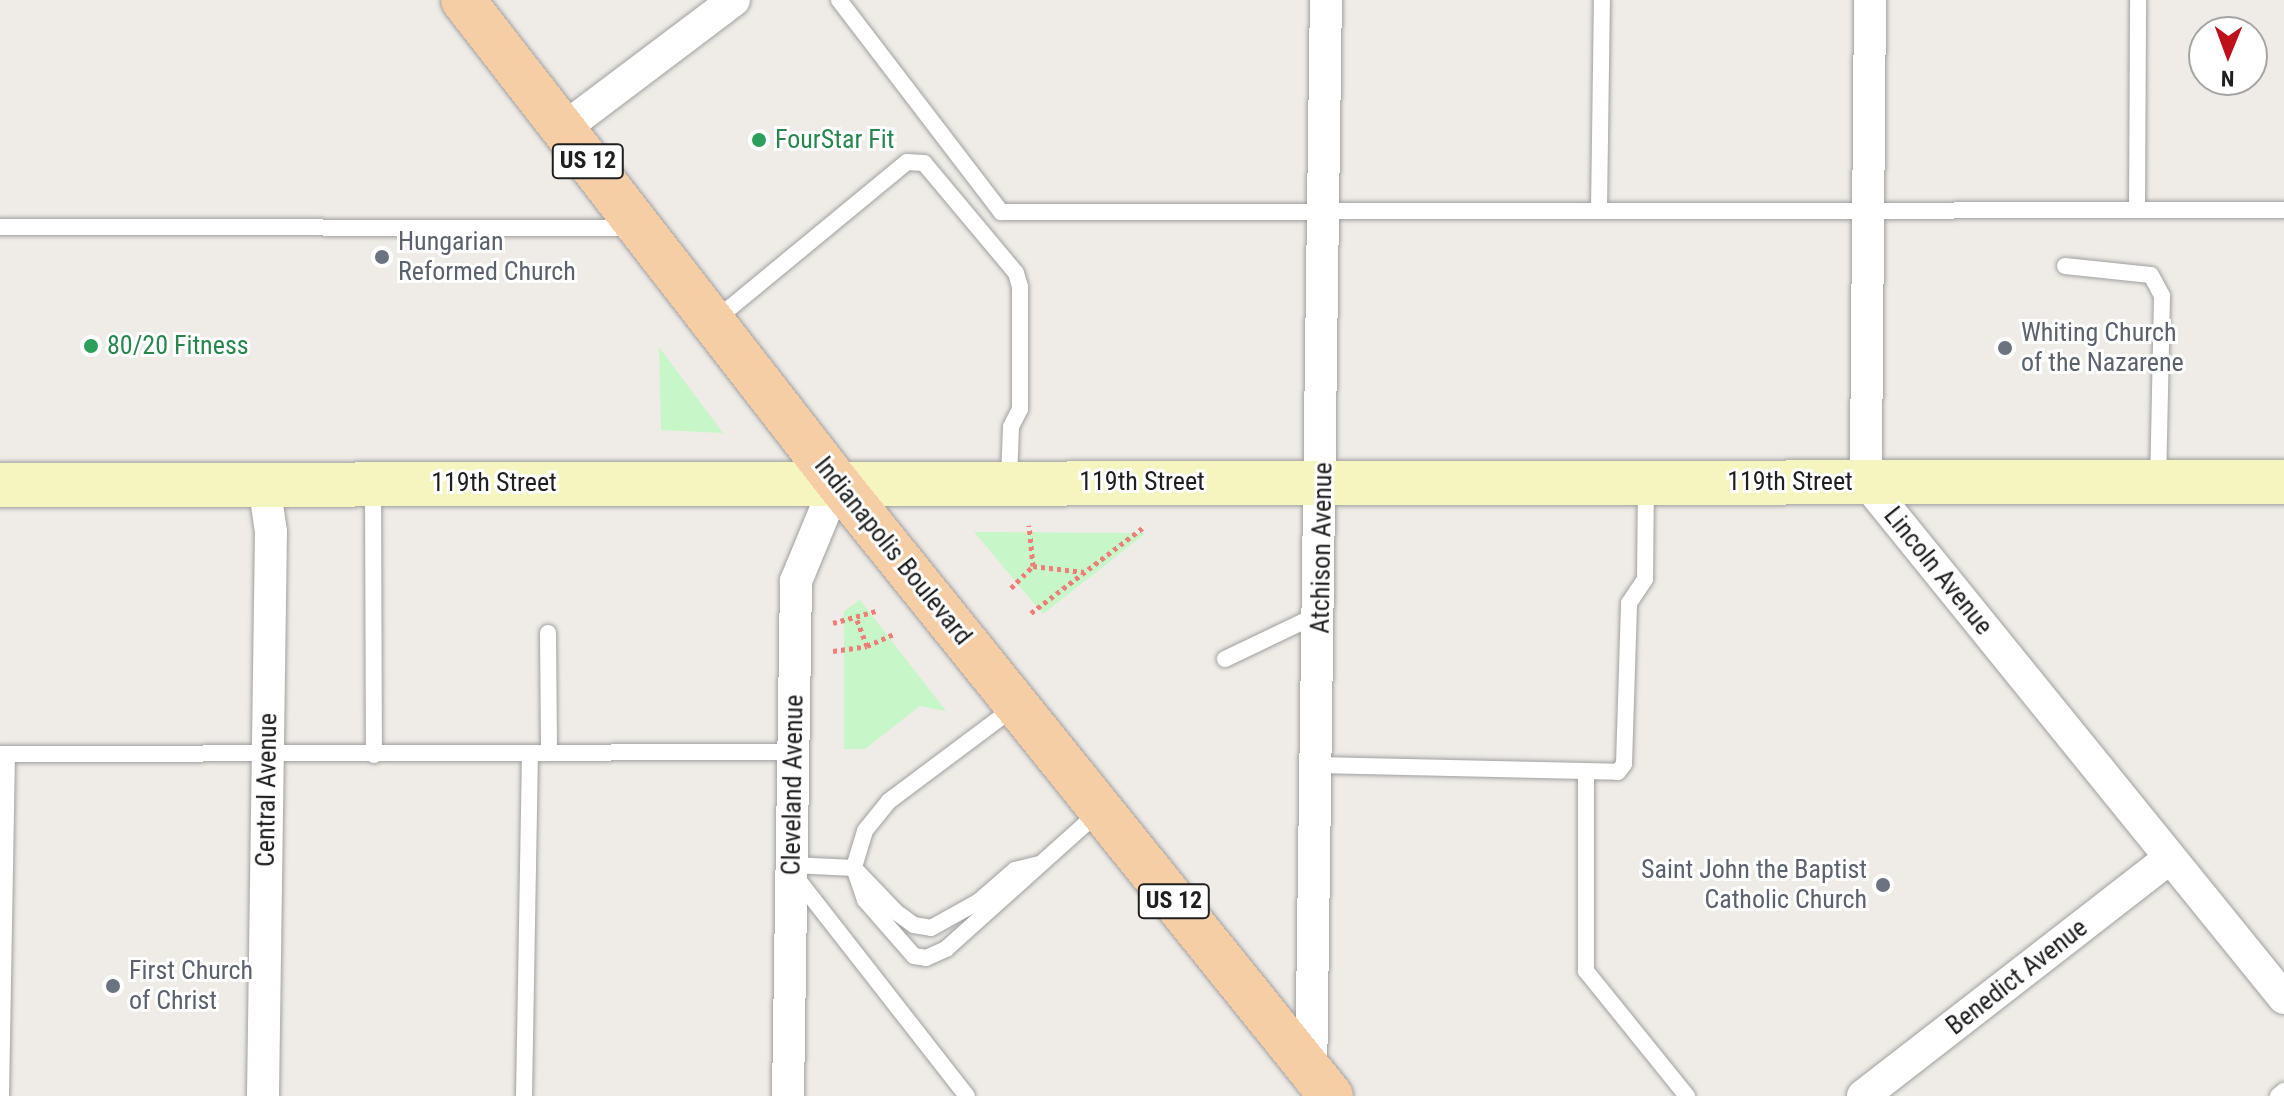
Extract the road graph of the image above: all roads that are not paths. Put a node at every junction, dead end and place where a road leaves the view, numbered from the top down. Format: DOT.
graph roads {
  1 [pos="463,0"];
  2 [pos="734,0"];
  3 [pos="839,0"];
  4 [pos="1326,0"];
  5 [pos="1602,0"];
  6 [pos="1870,0"];
  7 [pos="2138,0"];
  8 [pos="563,129"];
  9 [pos="1325,209"];
  10 [pos="1599,209"];
  11 [pos="1868,210"];
  12 [pos="2137,210"];
  13 [pos="2284,210"];
  14 [pos="0,227"];
  15 [pos="639,228"];
  16 [pos="2065,266"];
  17 [pos="713,322"];
  18 [pos="837,482"];
  19 [pos="1009,482"];
  20 [pos="1323,482"];
  21 [pos="1646,482"];
  22 [pos="1866,482"];
  23 [pos="2158,482"];
  24 [pos="2284,482"];
  25 [pos="373,483"];
  26 [pos="264,484"];
  27 [pos="0,485"];
  28 [pos="1321,614"];
  29 [pos="548,633"];
  30 [pos="1225,659"];
  31 [pos="1017,705"];
  32 [pos="793,752"];
  33 [pos="549,753"];
  34 [pos="3,754"];
  35 [pos="530,754"];
  36 [pos="374,755"];
  37 [pos="268,756"];
  38 [pos="1317,765"];
  39 [pos="1586,772"];
  40 [pos="1101,810"];
  41 [pos="2170,858"];
  42 [pos="1042,863"];
  43 [pos="792,868"];
  44 [pos="854,868"];
  45 [pos="2284,998"];
  46 [pos="1318,1088"];
  47 [pos="2284,1091"];
  48 [pos="1,1096"];
  49 [pos="263,1096"];
  50 [pos="524,1096"];
  51 [pos="788,1096"];
  52 [pos="967,1096"];
  53 [pos="1687,1096"];
  54 [pos="1863,1096"];
  55 [pos="2278,1096"];
  1 -- 8 [label="main road, Indianapolis Boulevard / US 12"];
  2 -- 8 [label="street"];
  3 -- 9 [label="lane"];
  4 -- 9 [label="street, Atchison Avenue"];
  5 -- 10 [label="lane"];
  6 -- 11 [label="street, Lincoln Avenue"];
  7 -- 12 [label="lane"];
  8 -- 15 [label="main road, Indianapolis Boulevard / US 12"];
  9 -- 10 [label="lane"];
  9 -- 20 [label="street, Atchison Avenue"];
  10 -- 11 [label="lane"];
  11 -- 12 [label="lane"];
  11 -- 22 [label="street, Lincoln Avenue"];
  12 -- 13 [label="lane"];
  14 -- 15 [label="lane"];
  15 -- 17 [label="main road, Indianapolis Boulevard / US 12"];
  16 -- 23 [label="lane"];
  17 -- 18 [label="main road, Indianapolis Boulevard / US 12"];
  17 -- 19 [label="lane"];
  18 -- 19 [label="street, 119th Street"];
  18 -- 25 [label="street, 119th Street"];
  18 -- 31 [label="main road, Indianapolis Boulevard / US 12"];
  18 -- 32 [label="street, Cleveland Avenue"];
  19 -- 20 [label="street, 119th Street"];
  20 -- 21 [label="street, 119th Street"];
  20 -- 28 [label="street, Atchison Avenue"];
  21 -- 22 [label="street, 119th Street"];
  21 -- 39 [label="lane"];
  22 -- 23 [label="street, 119th Street"];
  22 -- 41 [label="street, Lincoln Avenue"];
  23 -- 24 [label="street, 119th Street"];
  25 -- 26 [label="street, 119th Street"];
  25 -- 36 [label="lane"];
  26 -- 27 [label="street, 119th Street"];
  26 -- 37 [label="street, Central Avenue"];
  28 -- 30 [label="lane"];
  28 -- 38 [label="street, Atchison Avenue"];
  29 -- 33 [label="lane"];
  31 -- 40 [label="main road, Indianapolis Boulevard / US 12"];
  31 -- 44 [label="lane"];
  32 -- 33 [label="lane"];
  32 -- 43 [label="street, Cleveland Avenue"];
  33 -- 35 [label="lane"];
  34 -- 37 [label="lane"];
  34 -- 48 [label="lane"];
  35 -- 36 [label="lane"];
  35 -- 50 [label="lane"];
  36 -- 37 [label="lane"];
  37 -- 49 [label="street, Central Avenue"];
  38 -- 39 [label="lane"];
  38 -- 46 [label="street, Atchison Avenue"];
  39 -- 53 [label="lane"];
  40 -- 42 [label="lane"];
  40 -- 46 [label="main road, Indianapolis Boulevard / US 12"];
  41 -- 45 [label="street, Lincoln Avenue"];
  41 -- 54 [label="street, Benedict Avenue"];
  42 -- 44 [label="lane"];
  42 -- 44 [label="lane"];
  43 -- 44 [label="lane"];
  43 -- 51 [label="street, Cleveland Avenue"];
  43 -- 52 [label="lane"];
  47 -- 55 [label="lane"];
}
